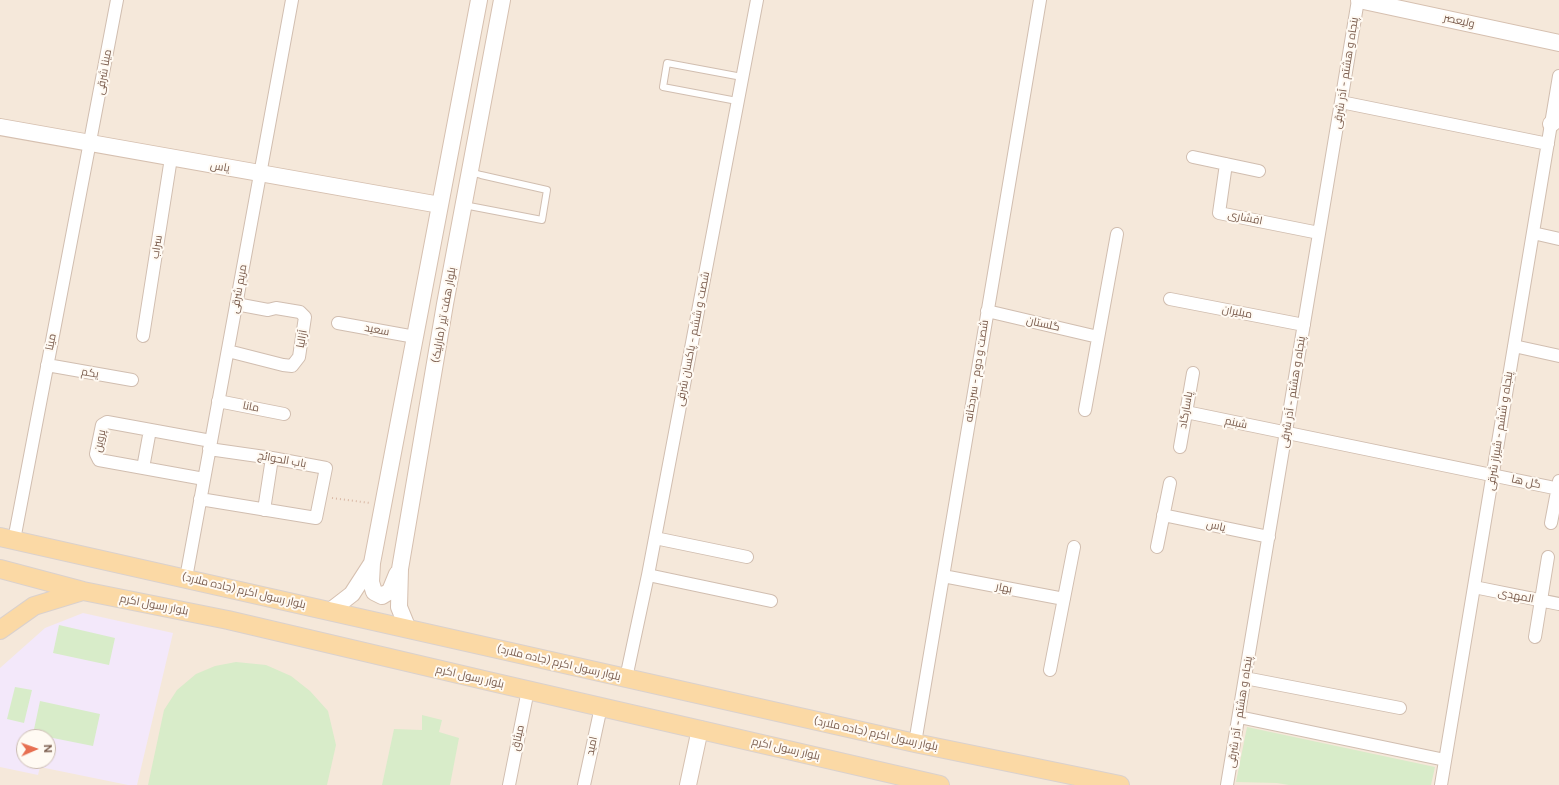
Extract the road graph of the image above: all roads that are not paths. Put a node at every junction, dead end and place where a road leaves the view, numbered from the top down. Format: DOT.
graph roads {
  1 [pos="117,0"];
  2 [pos="292,0"];
  3 [pos="479,0"];
  4 [pos="502,0"];
  5 [pos="757,0"];
  6 [pos="1040,0"];
  7 [pos="1359,0"];
  8 [pos="1559,42"];
  9 [pos="1559,76"];
  10 [pos="742,77"];
  11 [pos="738,101"];
  12 [pos="1341,102"];
  13 [pos="1555,121"];
  14 [pos="0,127"];
  15 [pos="90,144"];
  16 [pos="1548,144"];
  17 [pos="1193,157"];
  18 [pos="171,158"];
  19 [pos="1226,164"];
  20 [pos="1259,171"];
  21 [pos="470,172"];
  22 [pos="260,174"];
  23 [pos="440,205"];
  24 [pos="464,205"];
  25 [pos="1319,233"];
  26 [pos="1533,233"];
  27 [pos="1116,234"];
  28 [pos="1559,238"];
  29 [pos="1170,299"];
  30 [pos="236,304"];
  31 [pos="988,311"];
  32 [pos="338,323"];
  33 [pos="1304,325"];
  34 [pos="143,336"];
  35 [pos="415,337"];
  36 [pos="1098,337"];
  37 [pos="1514,346"];
  38 [pos="228,351"];
  39 [pos="1559,356"];
  40 [pos="47,365"];
  41 [pos="1193,373"];
  42 [pos="132,380"];
  43 [pos="218,401"];
  44 [pos="1084,410"];
  45 [pos="1186,412"];
  46 [pos="284,414"];
  47 [pos="150,430"];
  48 [pos="1286,433"];
  49 [pos="210,445"];
  50 [pos="1180,447"];
  51 [pos="272,458"];
  52 [pos="143,468"];
  53 [pos="1492,474"];
  54 [pos="204,479"];
  55 [pos="1170,483"];
  56 [pos="1559,486"];
  57 [pos="200,499"];
  58 [pos="264,510"];
  59 [pos="1163,515"];
  60 [pos="1551,523"];
  61 [pos="1269,537"];
  62 [pos="7,538"];
  63 [pos="655,538"];
  64 [pos="1074,547"];
  65 [pos="1157,547"];
  66 [pos="747,557"];
  67 [pos="1548,557"];
  68 [pos="372,563"];
  69 [pos="0,569"];
  70 [pos="400,569"];
  71 [pos="648,575"];
  72 [pos="943,576"];
  73 [pos="186,578"];
  74 [pos="1474,587"];
  75 [pos="83,591"];
  76 [pos="1064,599"];
  77 [pos="771,601"];
  78 [pos="1541,601"];
  79 [pos="1559,604"];
  80 [pos="330,611"];
  81 [pos="408,629"];
  82 [pos="0,630"];
  83 [pos="1535,637"];
  84 [pos="1050,670"];
  85 [pos="626,678"];
  86 [pos="1245,678"];
  87 [pos="528,690"];
  88 [pos="601,707"];
  89 [pos="1400,708"];
  90 [pos="1239,717"];
  91 [pos="700,729"];
  92 [pos="915,743"];
  93 [pos="1445,760"];
  94 [pos="508,785"];
  95 [pos="584,785"];
  96 [pos="688,785"];
  97 [pos="940,785"];
  98 [pos="1120,785"];
  99 [pos="1227,785"];
  100 [pos="1441,785"];
  1 -- 15 [label="street, مینا شرقی"];
  2 -- 22 [label="street, مریم شرقی"];
  3 -- 23 [label="main road"];
  4 -- 21 [label="main road, بلوار هفت تیر (مارلیک)"];
  5 -- 10 [label="street, شصت و ششم - پاکسان شرقی"];
  6 -- 31 [label="street, شصت و دوم - سردخانه"];
  7 -- 8 [label="main road, ولیعصر"];
  7 -- 12 [label="street, پنجاه و هشتم - آذر شرقی"];
  9 -- 13 [label="street, پنجاه و ششم - شیراز شرقی"];
  10 -- 11 [label="street, شصت و ششم - پاکسان شرقی"];
  10 -- 11 [label="lane"];
  11 -- 63 [label="street, شصت و ششم - پاکسان شرقی"];
  12 -- 16 [label="street"];
  12 -- 25 [label="street, پنجاه و هشتم - آذر شرقی"];
  13 -- 16 [label="street, پنجاه و ششم - شیراز شرقی"];
  14 -- 15 [label="main road, یاس"];
  15 -- 18 [label="main road, یاس"];
  15 -- 40 [label="street, مینا"];
  16 -- 26 [label="street, پنجاه و ششم - شیراز شرقی"];
  17 -- 19 [label="street"];
  18 -- 22 [label="main road, یاس"];
  18 -- 34 [label="street, سراب"];
  19 -- 20 [label="street"];
  19 -- 25 [label="street, افشاری"];
  21 -- 24 [label="main road, بلوار هفت تیر (مارلیک)"];
  21 -- 24 [label="lane"];
  22 -- 23 [label="main road, یاس"];
  22 -- 30 [label="street, مریم شرقی"];
  23 -- 35 [label="main road"];
  24 -- 70 [label="main road, بلوار هفت تیر (مارلیک)"];
  25 -- 33 [label="street, پنجاه و هشتم - آذر شرقی"];
  26 -- 28 [label="street"];
  26 -- 37 [label="street, پنجاه و ششم - شیراز شرقی"];
  27 -- 36 [label="street"];
  29 -- 33 [label="street, مبلیران"];
  30 -- 38 [label="street, مریم شرقی"];
  30 -- 38 [label="street, آزالیا"];
  31 -- 36 [label="street, گلستان"];
  31 -- 72 [label="street, شصت و دوم - سردخانه"];
  32 -- 35 [label="street, سعید"];
  33 -- 48 [label="street, پنجاه و هشتم - آذر شرقی"];
  35 -- 68 [label="main road"];
  36 -- 44 [label="street"];
  37 -- 39 [label="street"];
  37 -- 53 [label="street, پنجاه و ششم - شیراز شرقی"];
  38 -- 43 [label="street, مریم شرقی"];
  40 -- 42 [label="street, یکم"];
  40 -- 62 [label="street, مینا"];
  41 -- 45 [label="street, پاسارگاد"];
  43 -- 46 [label="street, مانا"];
  43 -- 49 [label="street, مریم شرقی"];
  45 -- 48 [label="street, شبنم"];
  45 -- 50 [label="street, پاسارگاد"];
  47 -- 49 [label="street, پروین"];
  47 -- 52 [label="street"];
  47 -- 52 [label="street, پروین"];
  48 -- 53 [label="street, شبنم"];
  48 -- 61 [label="street, پنجاه و هشتم - آذر شرقی"];
  49 -- 51 [label="street, باب الحوائج"];
  49 -- 54 [label="street, مریم شرقی"];
  51 -- 58 [label="street"];
  51 -- 58 [label="street, باب الحوائج"];
  52 -- 54 [label="street, پروین"];
  53 -- 56 [label="street, گل ها"];
  53 -- 74 [label="street, پنجاه و ششم - شیراز شرقی"];
  54 -- 57 [label="street, مریم شرقی"];
  55 -- 59 [label="street"];
  56 -- 60 [label="street"];
  57 -- 58 [label="street, باب الحوائج"];
  57 -- 73 [label="street, مریم شرقی"];
  59 -- 61 [label="street, یاس"];
  59 -- 65 [label="street"];
  61 -- 86 [label="street, پنجاه و هشتم - آذر شرقی"];
  62 -- 73 [label="main road, بلوار رسول اکرم (جاده ملارد)"];
  63 -- 66 [label="street"];
  63 -- 71 [label="street, شصت و ششم - پاکسان شرقی"];
  64 -- 76 [label="street"];
  67 -- 78 [label="street"];
  68 -- 70 [label="main road"];
  68 -- 80 [label="main road"];
  69 -- 75 [label="main road, بلوار رسول اکرم"];
  70 -- 81 [label="main road, بلوار هفت تیر (مارلیک)"];
  71 -- 77 [label="street"];
  71 -- 85 [label="street, شصت و ششم - پاکسان شرقی"];
  72 -- 76 [label="street, بهار"];
  72 -- 92 [label="street, شصت و دوم - سردخانه"];
  73 -- 80 [label="main road, بلوار رسول اکرم (جاده ملارد)"];
  74 -- 78 [label="street, المهدی"];
  74 -- 93 [label="street, پنجاه و ششم - شیراز شرقی"];
  75 -- 82 [label="main road"];
  75 -- 87 [label="main road, بلوار رسول اکرم"];
  76 -- 84 [label="street"];
  78 -- 79 [label="street, المهدی"];
  78 -- 83 [label="street"];
  80 -- 81 [label="main road, بلوار رسول اکرم (جاده ملارد)"];
  81 -- 85 [label="main road, بلوار رسول اکرم (جاده ملارد)"];
  85 -- 92 [label="main road, بلوار رسول اکرم (جاده ملارد)"];
  86 -- 89 [label="street"];
  86 -- 90 [label="street, پنجاه و هشتم - آذر شرقی"];
  87 -- 88 [label="main road, بلوار رسول اکرم"];
  87 -- 94 [label="street, میثاق"];
  88 -- 91 [label="main road, بلوار رسول اکرم"];
  88 -- 95 [label="street, امید"];
  90 -- 93 [label="street"];
  90 -- 99 [label="street, پنجاه و هشتم - آذر شرقی"];
  91 -- 96 [label="main road"];
  91 -- 97 [label="main road, بلوار رسول اکرم"];
  92 -- 98 [label="main road, بلوار رسول اکرم (جاده ملارد)"];
  93 -- 100 [label="street, پنجاه و ششم - شیراز شرقی"];
}
